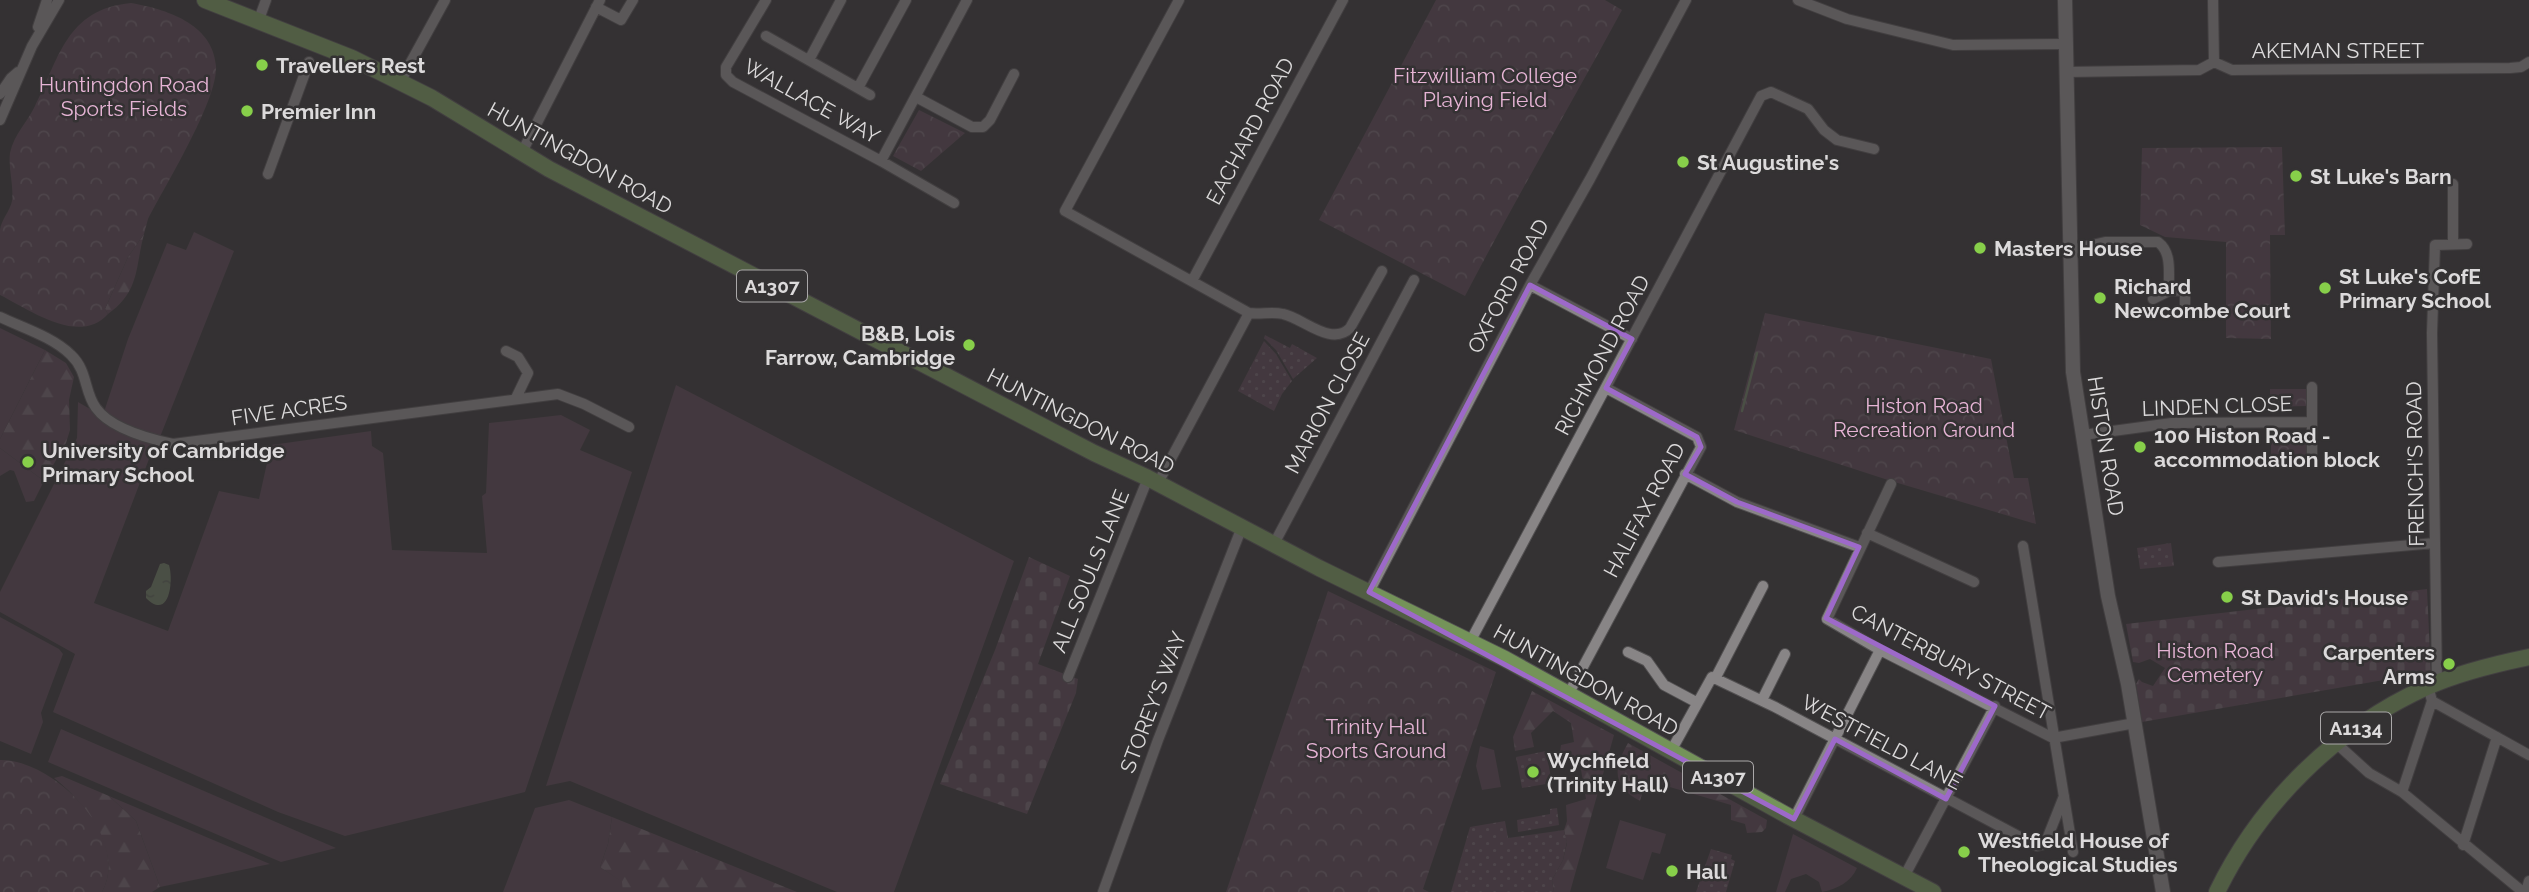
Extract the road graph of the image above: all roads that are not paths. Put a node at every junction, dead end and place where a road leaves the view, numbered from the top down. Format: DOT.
graph roads {
  1 [pos="47,0"];
  2 [pos="59,0"];
  3 [pos="205,0"];
  4 [pos="266,0"];
  5 [pos="445,0"];
  6 [pos="633,0"];
  7 [pos="766,0"];
  8 [pos="841,0"];
  9 [pos="906,0"];
  10 [pos="1179,0"];
  11 [pos="1343,0"];
  12 [pos="1686,0"];
  13 [pos="1798,0"];
  14 [pos="2064,0"];
  15 [pos="2213,0"];
  16 [pos="965,1"];
  17 [pos="598,4"];
  18 [pos="258,22"];
  19 [pos="766,36"];
  20 [pos="2066,44"];
  21 [pos="32,46"];
  22 [pos="808,60"];
  23 [pos="309,62"];
  24 [pos="2214,62"];
  25 [pos="2529,62"];
  26 [pos="20,71"];
  27 [pos="2066,72"];
  28 [pos="1014,74"];
  29 [pos="400,82"];
  30 [pos="858,88"];
  31 [pos="0,94"];
  32 [pos="870,95"];
  33 [pos="916,97"];
  34 [pos="0,120"];
  35 [pos="1874,149"];
  36 [pos="521,154"];
  37 [pos="881,161"];
  38 [pos="268,174"];
  39 [pos="2453,184"];
  40 [pos="954,202"];
  41 [pos="2453,244"];
  42 [pos="2467,244"];
  43 [pos="2070,250"];
  44 [pos="1382,271"];
  45 [pos="1415,280"];
  46 [pos="1192,281"];
  47 [pos="1530,285"];
  48 [pos="2169,291"];
  49 [pos="2153,299"];
  50 [pos="2185,310"];
  51 [pos="1249,313"];
  52 [pos="0,317"];
  53 [pos="1632,339"];
  54 [pos="506,351"];
  55 [pos="2312,387"];
  56 [pos="1606,388"];
  57 [pos="516,398"];
  58 [pos="2311,422"];
  59 [pos="629,427"];
  60 [pos="2083,435"];
  61 [pos="2312,458"];
  62 [pos="1685,474"];
  63 [pos="1153,481"];
  64 [pos="1891,484"];
  65 [pos="1242,527"];
  66 [pos="1867,533"];
  67 [pos="2435,542"];
  68 [pos="1274,544"];
  69 [pos="2023,546"];
  70 [pos="1859,547"];
  71 [pos="2218,562"];
  72 [pos="1974,582"];
  73 [pos="1763,586"];
  74 [pos="1369,593"];
  75 [pos="1470,642"];
  76 [pos="1880,650"];
  77 [pos="1628,652"];
  78 [pos="1785,654"];
  79 [pos="2529,657"];
  80 [pos="1068,677"];
  81 [pos="1712,678"];
  82 [pos="2432,690"];
  83 [pos="1569,693"];
  84 [pos="1762,700"];
  85 [pos="1696,702"];
  86 [pos="1995,706"];
  87 [pos="2135,723"];
  88 [pos="2053,737"];
  89 [pos="2497,737"];
  90 [pos="1835,739"];
  91 [pos="2336,743"];
  92 [pos="1671,751"];
  93 [pos="2529,755"];
  94 [pos="2402,792"];
  95 [pos="2064,796"];
  96 [pos="1946,799"];
  97 [pos="1794,819"];
  98 [pos="2463,845"];
  99 [pos="2073,852"];
  100 [pos="1905,877"];
  101 [pos="2529,881"];
  102 [pos="1103,892"];
  103 [pos="1933,892"];
  104 [pos="2163,892"];
  105 [pos="2217,892"];
  106 [pos="2524,892"];
  1 -- 21 [label="street"];
  2 -- 21 [label="street"];
  3 -- 18 [label="main road, HUNTINGDON ROAD / A1307"];
  4 -- 18 [label="street"];
  5 -- 29 [label="street"];
  6 -- 17 [label="street"];
  7 -- 37 [label="street, WALLACE WAY"];
  8 -- 22 [label="street"];
  9 -- 30 [label="street"];
  10 -- 46 [label="street"];
  11 -- 46 [label="street, EACHARD ROAD"];
  12 -- 47 [label="street, OXFORD ROAD"];
  13 -- 20 [label="street"];
  14 -- 20 [label="main road, HISTON ROAD"];
  15 -- 24 [label="street"];
  16 -- 33 [label="street"];
  17 -- 36 [label="street"];
  18 -- 29 [label="main road, HUNTINGDON ROAD / A1307"];
  19 -- 22 [label="street"];
  20 -- 27 [label="main road, HISTON ROAD"];
  21 -- 26 [label="street"];
  22 -- 30 [label="street"];
  23 -- 38 [label="street"];
  24 -- 25 [label="street, AKEMAN STREET"];
  24 -- 27 [label="street, AKEMAN STREET"];
  26 -- 31 [label="street"];
  26 -- 34 [label="street"];
  27 -- 43 [label="main road, HISTON ROAD"];
  28 -- 33 [label="street"];
  29 -- 36 [label="main road, HUNTINGDON ROAD / A1307"];
  30 -- 32 [label="street"];
  33 -- 37 [label="street"];
  35 -- 53 [label="street, RICHMOND ROAD"];
  36 -- 63 [label="main road, HUNTINGDON ROAD / A1307"];
  37 -- 40 [label="street, WALLACE WAY"];
  39 -- 41 [label="street"];
  41 -- 42 [label="street"];
  41 -- 67 [label="street, FRENCH'S ROAD"];
  43 -- 48 [label="street"];
  43 -- 60 [label="main road, HISTON ROAD"];
  44 -- 51 [label="street"];
  45 -- 68 [label="street, MARION CLOSE"];
  46 -- 51 [label="street"];
  47 -- 53 [label="street"];
  47 -- 74 [label="street, OXFORD ROAD"];
  48 -- 49 [label="street"];
  48 -- 50 [label="street"];
  51 -- 63 [label="street, ALL SOULS LANE"];
  52 -- 57 [label="street, FIVE ACRES"];
  53 -- 56 [label="street, RICHMOND ROAD"];
  54 -- 57 [label="street"];
  55 -- 58 [label="street, LINDEN CLOSE"];
  56 -- 62 [label="street, HALIFAX ROAD"];
  56 -- 75 [label="street, RICHMOND ROAD"];
  57 -- 59 [label="street, FIVE ACRES"];
  58 -- 60 [label="street, LINDEN CLOSE"];
  58 -- 61 [label="street, LINDEN CLOSE"];
  60 -- 87 [label="main road, HISTON ROAD"];
  62 -- 70 [label="street"];
  62 -- 83 [label="street, HALIFAX ROAD"];
  63 -- 65 [label="main road, HUNTINGDON ROAD / A1307"];
  63 -- 80 [label="street, ALL SOULS LANE"];
  64 -- 66 [label="street, CANTERBURY STREET"];
  65 -- 68 [label="main road, HUNTINGDON ROAD / A1307"];
  65 -- 102 [label="street, STOREY'S WAY"];
  66 -- 70 [label="street, CANTERBURY STREET"];
  66 -- 72 [label="street"];
  67 -- 71 [label="street"];
  67 -- 82 [label="street, FRENCH'S ROAD"];
  68 -- 74 [label="main road, HUNTINGDON ROAD / A1307"];
  69 -- 88 [label="street"];
  70 -- 76 [label="street, CANTERBURY STREET"];
  73 -- 81 [label="street"];
  74 -- 75 [label="main road, HUNTINGDON ROAD / A1307"];
  75 -- 83 [label="main road, HUNTINGDON ROAD / A1307"];
  76 -- 86 [label="street, CANTERBURY STREET"];
  76 -- 90 [label="street"];
  77 -- 85 [label="street"];
  78 -- 84 [label="street"];
  79 -- 82 [label="main road, A1134"];
  81 -- 84 [label="street, WESTFIELD LANE"];
  81 -- 85 [label="street"];
  82 -- 89 [label="street"];
  82 -- 91 [label="main road, A1134"];
  82 -- 94 [label="street, FRENCH'S ROAD"];
  83 -- 92 [label="main road, HUNTINGDON ROAD / A1307"];
  84 -- 90 [label="street, WESTFIELD LANE"];
  85 -- 92 [label="street"];
  86 -- 88 [label="street, CANTERBURY STREET"];
  86 -- 96 [label="street"];
  87 -- 88 [label="street, CANTERBURY STREET"];
  87 -- 104 [label="main road, HISTON ROAD"];
  88 -- 95 [label="street"];
  89 -- 93 [label="street"];
  89 -- 98 [label="street"];
  90 -- 96 [label="street, WESTFIELD LANE"];
  90 -- 97 [label="street"];
  91 -- 94 [label="street"];
  91 -- 105 [label="main road, A1134"];
  92 -- 97 [label="main road, HUNTINGDON ROAD / A1307"];
  94 -- 98 [label="street"];
  95 -- 96 [label="street, WESTFIELD LANE"];
  95 -- 99 [label="street"];
  96 -- 100 [label="street"];
  97 -- 100 [label="main road, HUNTINGDON ROAD / A1307"];
  98 -- 106 [label="street"];
  100 -- 103 [label="main road, HUNTINGDON ROAD / A1307"];
  101 -- 106 [label="street"];
}
